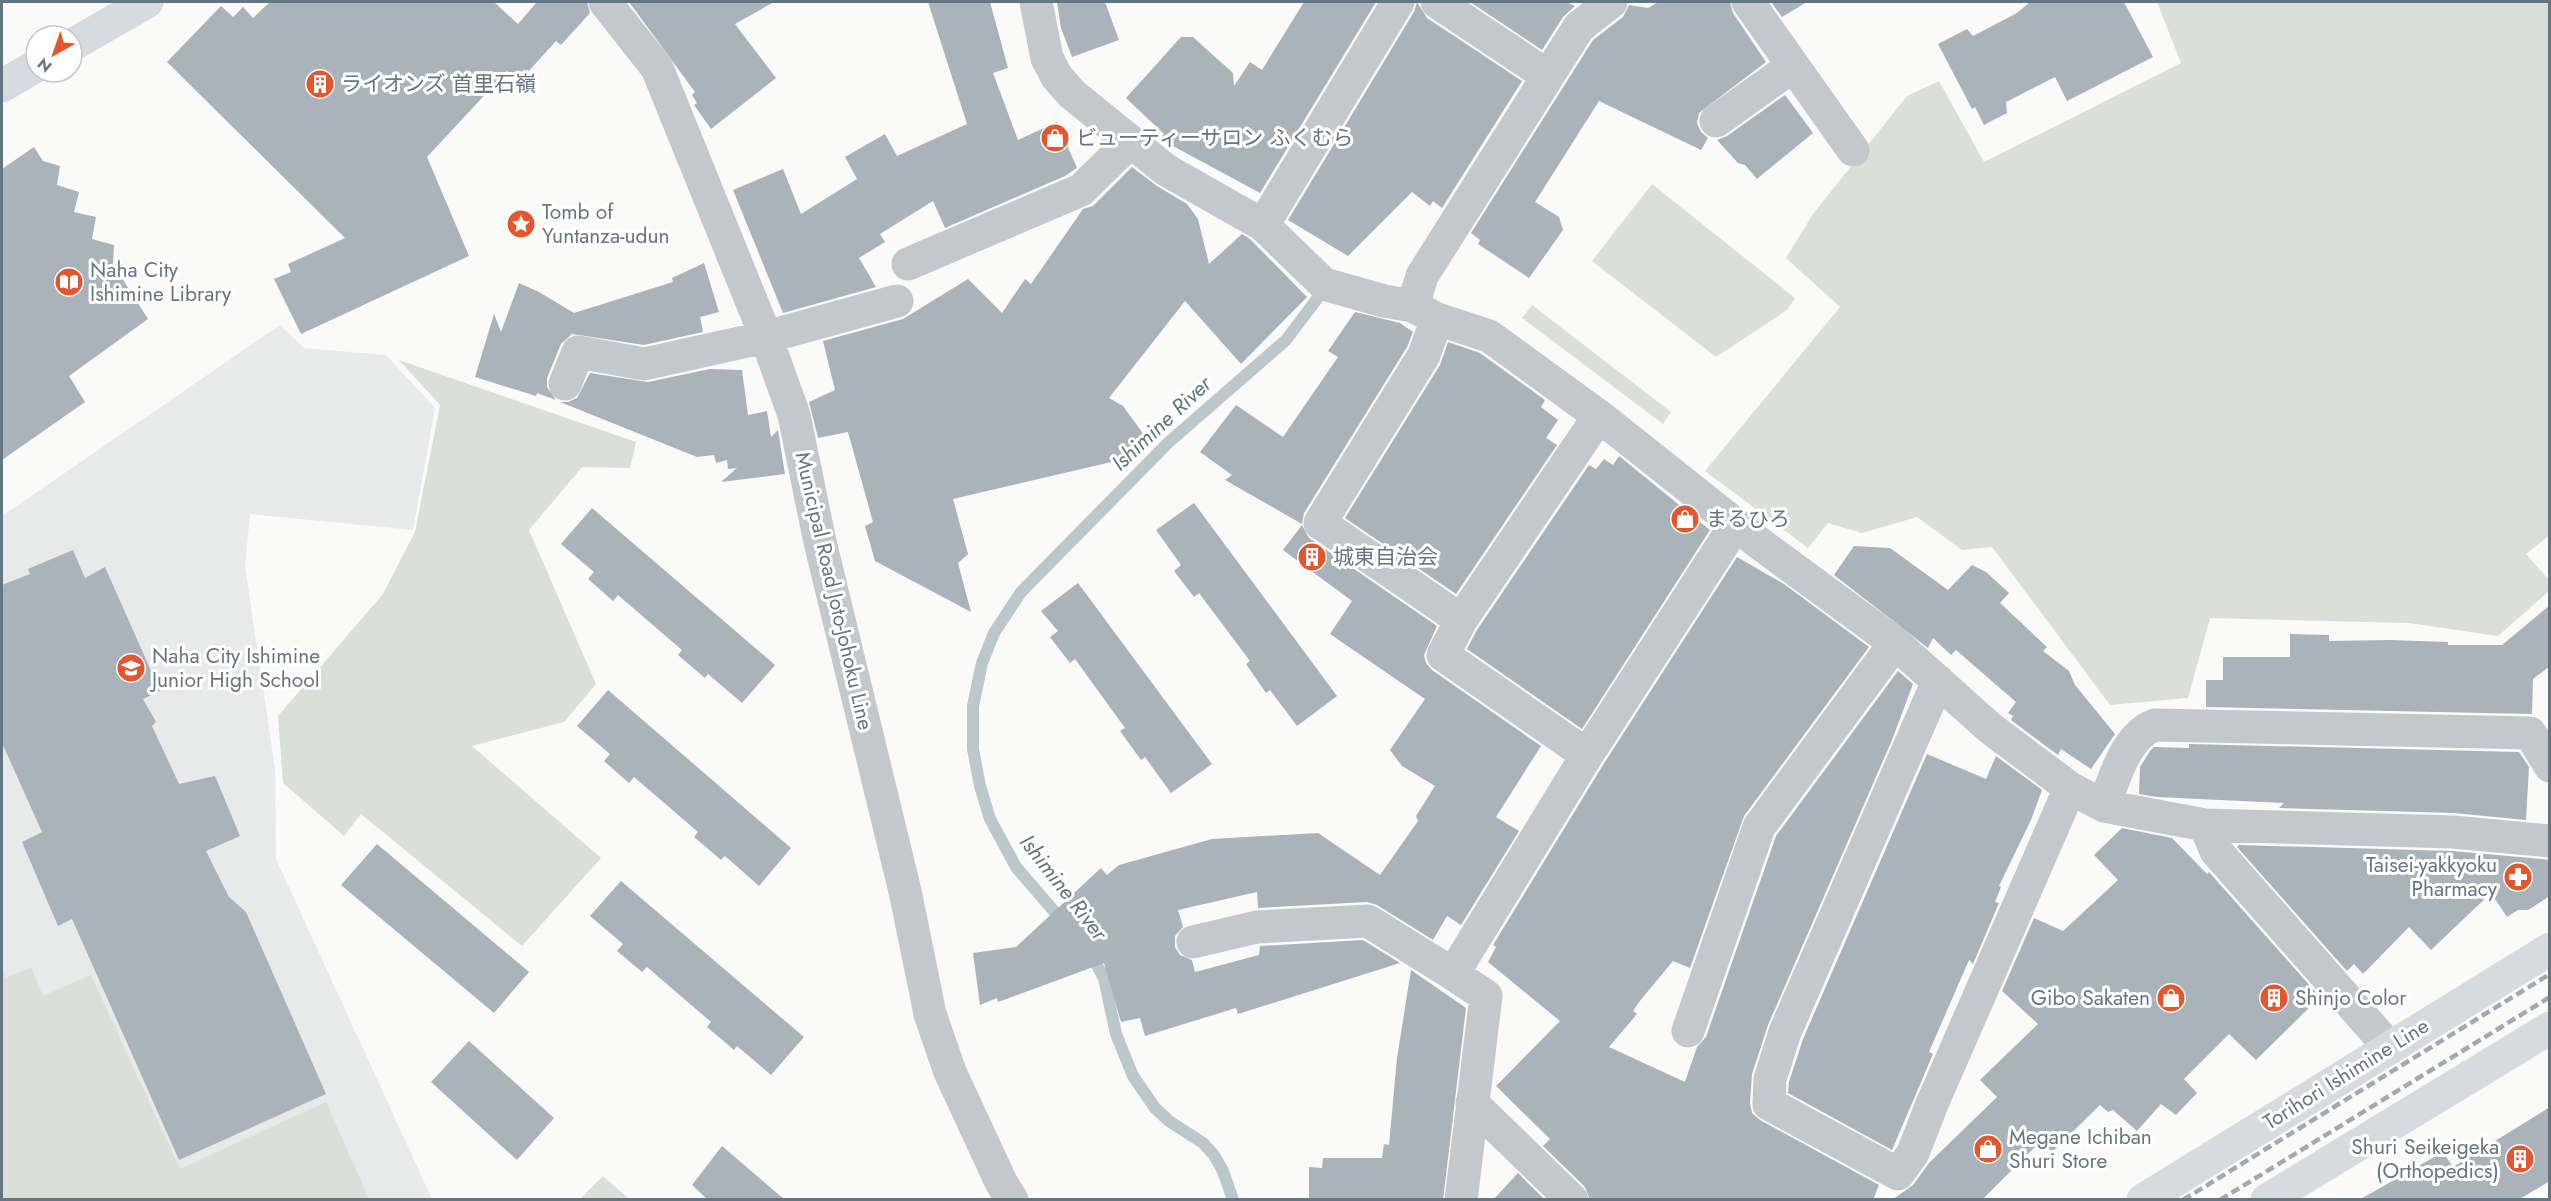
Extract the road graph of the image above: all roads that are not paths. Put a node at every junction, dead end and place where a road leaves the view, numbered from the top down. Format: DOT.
graph roads {
  1 [pos="147,2"];
  2 [pos="605,2"];
  3 [pos="1036,2"];
  4 [pos="1398,2"];
  5 [pos="1437,2"];
  6 [pos="1611,2"];
  7 [pos="1748,2"];
  8 [pos="115,9"];
  9 [pos="84,35"];
  10 [pos="1793,66"];
  11 [pos="24,73"];
  12 [pos="1548,76"];
  13 [pos="2,86"];
  14 [pos="1716,121"];
  15 [pos="1130,142"];
  16 [pos="1853,150"];
  17 [pos="1263,225"];
  18 [pos="908,264"];
  19 [pos="897,301"];
  20 [pos="1425,312"];
  21 [pos="766,337"];
  22 [pos="565,384"];
  23 [pos="1599,416"];
  24 [pos="1736,524"];
  25 [pos="1461,620"];
  26 [pos="1895,643"];
  27 [pos="1938,681"];
  28 [pos="1587,755"];
  29 [pos="2550,766"];
  30 [pos="2070,788"];
  31 [pos="2104,806"];
  32 [pos="2205,825"];
  33 [pos="2550,841"];
  34 [pos="1193,942"];
  35 [pos="2550,949"];
  36 [pos="1453,974"];
  37 [pos="2550,1028"];
  38 [pos="1688,1031"];
  39 [pos="2390,1048"];
  40 [pos="1472,1103"];
  41 [pos="1012,1200"];
  42 [pos="1461,1200"];
  43 [pos="1572,1200"];
  44 [pos="2143,1200"];
  45 [pos="2267,1200"];
  1 -- 8 [label="street"];
  2 -- 21 [label="street, Municipal Road Joto-Johoku Line"];
  3 -- 15 [label="street"];
  4 -- 17 [label="street"];
  5 -- 12 [label="street"];
  6 -- 12 [label="street"];
  7 -- 10 [label="street"];
  8 -- 9 [label="street"];
  10 -- 14 [label="street"];
  10 -- 16 [label="street"];
  11 -- 13 [label="street"];
  12 -- 20 [label="street"];
  15 -- 17 [label="street"];
  15 -- 18 [label="street"];
  17 -- 20 [label="street"];
  19 -- 21 [label="street"];
  20 -- 23 [label="street"];
  20 -- 25 [label="street"];
  21 -- 22 [label="street"];
  21 -- 41 [label="street, Municipal Road Joto-Johoku Line"];
  23 -- 24 [label="street"];
  23 -- 25 [label="street"];
  24 -- 26 [label="street"];
  24 -- 28 [label="street"];
  25 -- 28 [label="street"];
  26 -- 27 [label="street"];
  26 -- 38 [label="street"];
  27 -- 30 [label="street"];
  27 -- 30 [label="street"];
  28 -- 36 [label="street"];
  29 -- 31 [label="street"];
  30 -- 31 [label="street"];
  31 -- 32 [label="street"];
  32 -- 33 [label="street"];
  32 -- 39 [label="street"];
  34 -- 36 [label="street"];
  35 -- 39 [label="street, Torihori Ishimine Line"];
  36 -- 40 [label="street"];
  37 -- 45 [label="street"];
  39 -- 44 [label="street, Torihori Ishimine Line"];
  40 -- 42 [label="street"];
  40 -- 43 [label="street"];
}
